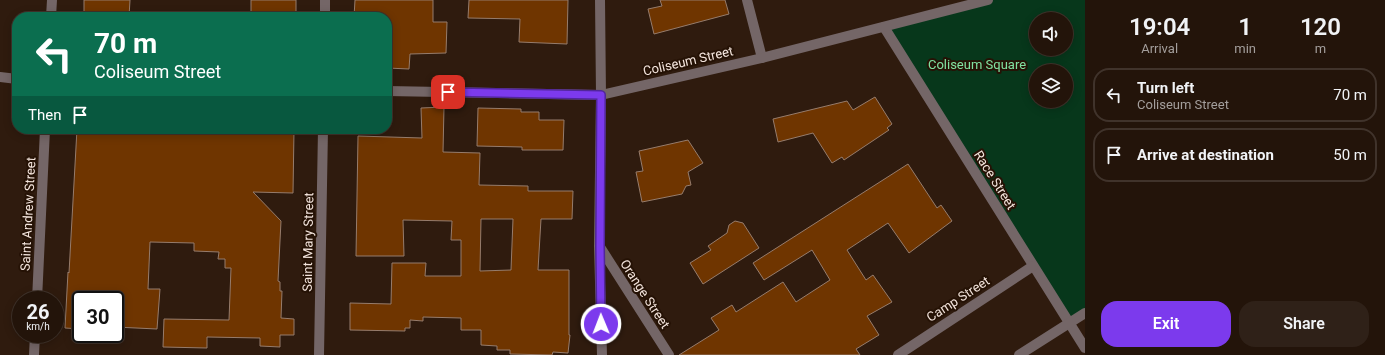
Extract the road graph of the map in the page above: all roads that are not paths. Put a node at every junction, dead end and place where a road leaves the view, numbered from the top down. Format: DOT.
graph roads {
  1 [pos="52,0"];
  2 [pos="325,0"];
  3 [pos="600,0"];
  4 [pos="747,0"];
  5 [pos="988,0"];
  6 [pos="51,12"];
  7 [pos="325,12"];
  8 [pos="884,27"];
  9 [pos="762,58"];
  10 [pos="0,77"];
  11 [pos="12,78"];
  12 [pos="392,91"];
  13 [pos="601,95"];
  14 [pos="45,134"];
  15 [pos="323,134"];
  16 [pos="600,246"];
  17 [pos="1033,266"];
  18 [pos="37,291"];
  19 [pos="1085,313"];
  20 [pos="1069,323"];
  21 [pos="35,343"];
  22 [pos="1085,348"];
  23 [pos="34,355"];
  24 [pos="319,355"];
  25 [pos="602,355"];
  26 [pos="669,355"];
  27 [pos="898,355"];
  28 [pos="1019,355"];
  1 -- 6 [label="street"];
  2 -- 7 [label="street"];
  3 -- 13 [label="street"];
  4 -- 9 [label="street"];
  5 -- 8 [label="street, Coliseum Street"];
  8 -- 9 [label="street, Coliseum Street"];
  8 -- 17 [label="street, Race Street"];
  9 -- 13 [label="street, Coliseum Street"];
  10 -- 11 [label="street"];
  12 -- 13 [label="street, Coliseum Street"];
  13 -- 16 [label="street"];
  14 -- 18 [label="street, Saint Andrew Street"];
  15 -- 24 [label="street, Saint Mary Street"];
  16 -- 25 [label="street"];
  16 -- 26 [label="street, Orange Street"];
  17 -- 20 [label="street, Race Street"];
  17 -- 27 [label="street, Camp Street"];
  19 -- 20 [label="street"];
  20 -- 22 [label="street, Race Street"];
  20 -- 28 [label="street"];
  21 -- 23 [label="street"];
}
